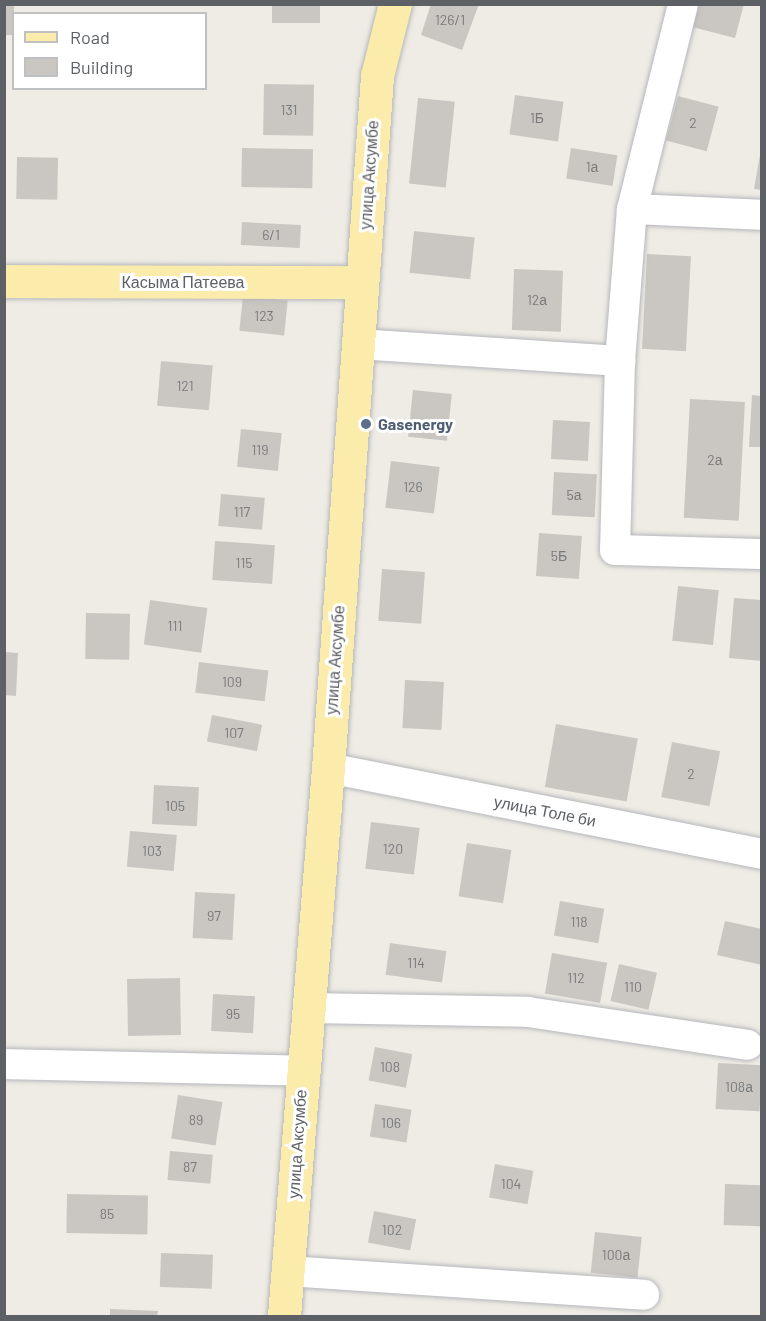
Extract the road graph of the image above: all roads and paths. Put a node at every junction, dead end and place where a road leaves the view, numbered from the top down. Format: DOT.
graph roads {
  1 [pos="395,4"];
  2 [pos="683,4"];
  3 [pos="632,209"];
  4 [pos="762,215"];
  5 [pos="4,281"];
  6 [pos="361,282"];
  7 [pos="357,344"];
  8 [pos="620,361"];
  9 [pos="762,554"];
  10 [pos="328,768"];
  11 [pos="762,854"];
  12 [pos="308,1008"];
  13 [pos="748,1045"];
  14 [pos="4,1064"];
  15 [pos="302,1071"];
  16 [pos="287,1271"];
  17 [pos="644,1295"];
  18 [pos="284,1317"];
  1 -- 6 [label="main road, улица Аксумбе"];
  2 -- 3 [label="street"];
  3 -- 4 [label="street"];
  3 -- 8 [label="street"];
  5 -- 6 [label="main road, Касыма Патеева"];
  6 -- 7 [label="main road, улица Аксумбе"];
  7 -- 8 [label="street"];
  7 -- 10 [label="main road, улица Аксумбе"];
  8 -- 9 [label="street"];
  10 -- 11 [label="street, улица Толе би"];
  10 -- 12 [label="main road, улица Аксумбе"];
  12 -- 13 [label="street"];
  12 -- 15 [label="main road, улица Аксумбе"];
  14 -- 15 [label="street"];
  15 -- 16 [label="main road, улица Аксумбе"];
  16 -- 17 [label="street"];
  16 -- 18 [label="main road, улица Аксумбе"];
}
